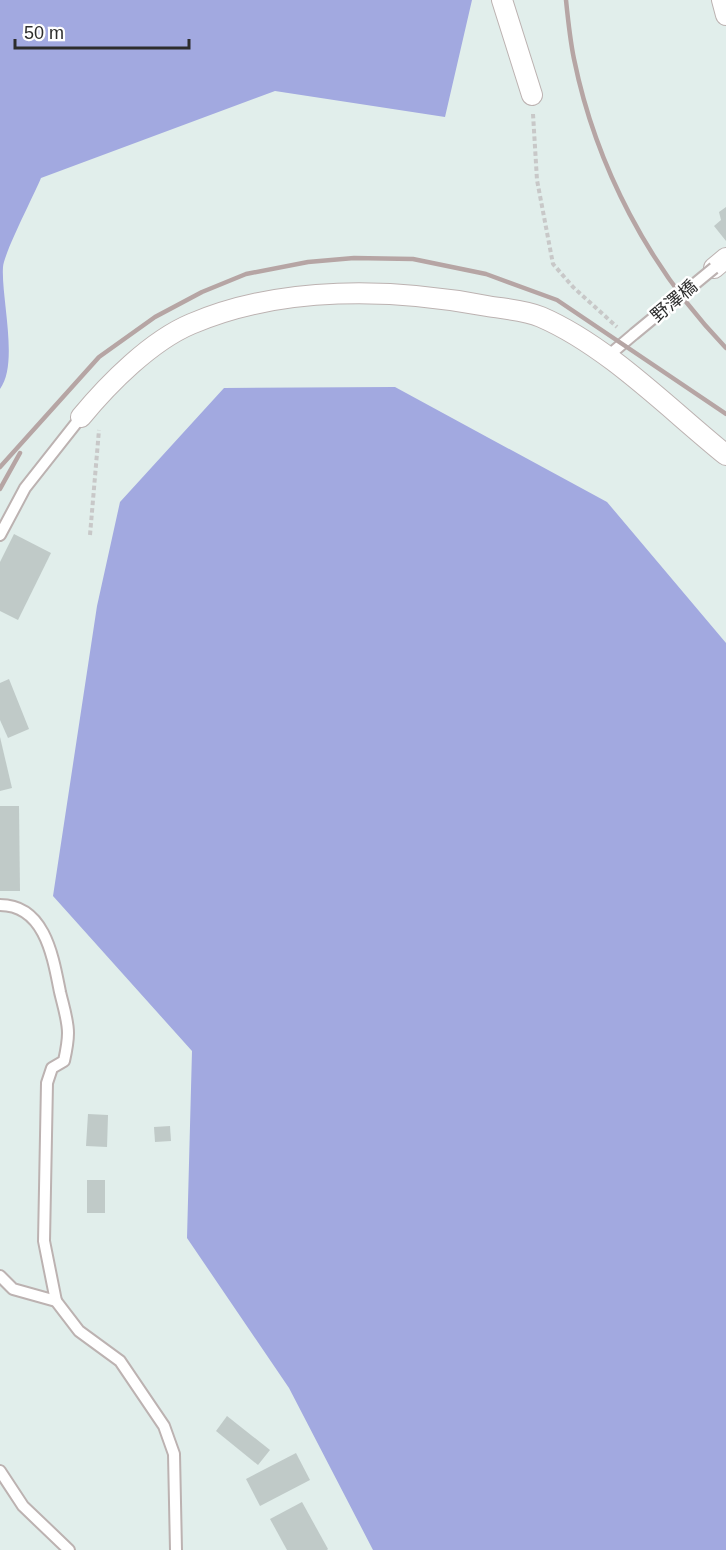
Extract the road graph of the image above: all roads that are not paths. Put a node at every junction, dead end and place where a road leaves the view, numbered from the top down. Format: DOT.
graph roads {
  1 [pos="502,0"];
  2 [pos="722,0"];
  3 [pos="726,15"];
  4 [pos="532,95"];
  5 [pos="720,263"];
  6 [pos="608,356"];
  7 [pos="81,417"];
  8 [pos="726,455"];
  9 [pos="0,534"];
  10 [pos="0,905"];
  11 [pos="0,1276"];
  12 [pos="56,1301"];
  13 [pos="0,1471"];
  14 [pos="69,1550"];
  15 [pos="176,1550"];
  1 -- 4 [label="street"];
  2 -- 3 [label="street"];
  5 -- 6 [label="lane, 野澤橋, bridge"];
  6 -- 7 [label="street"];
  6 -- 8 [label="street"];
  7 -- 9 [label="lane"];
  10 -- 12 [label="lane"];
  11 -- 12 [label="lane"];
  12 -- 15 [label="lane"];
  13 -- 14 [label="lane"];
}
